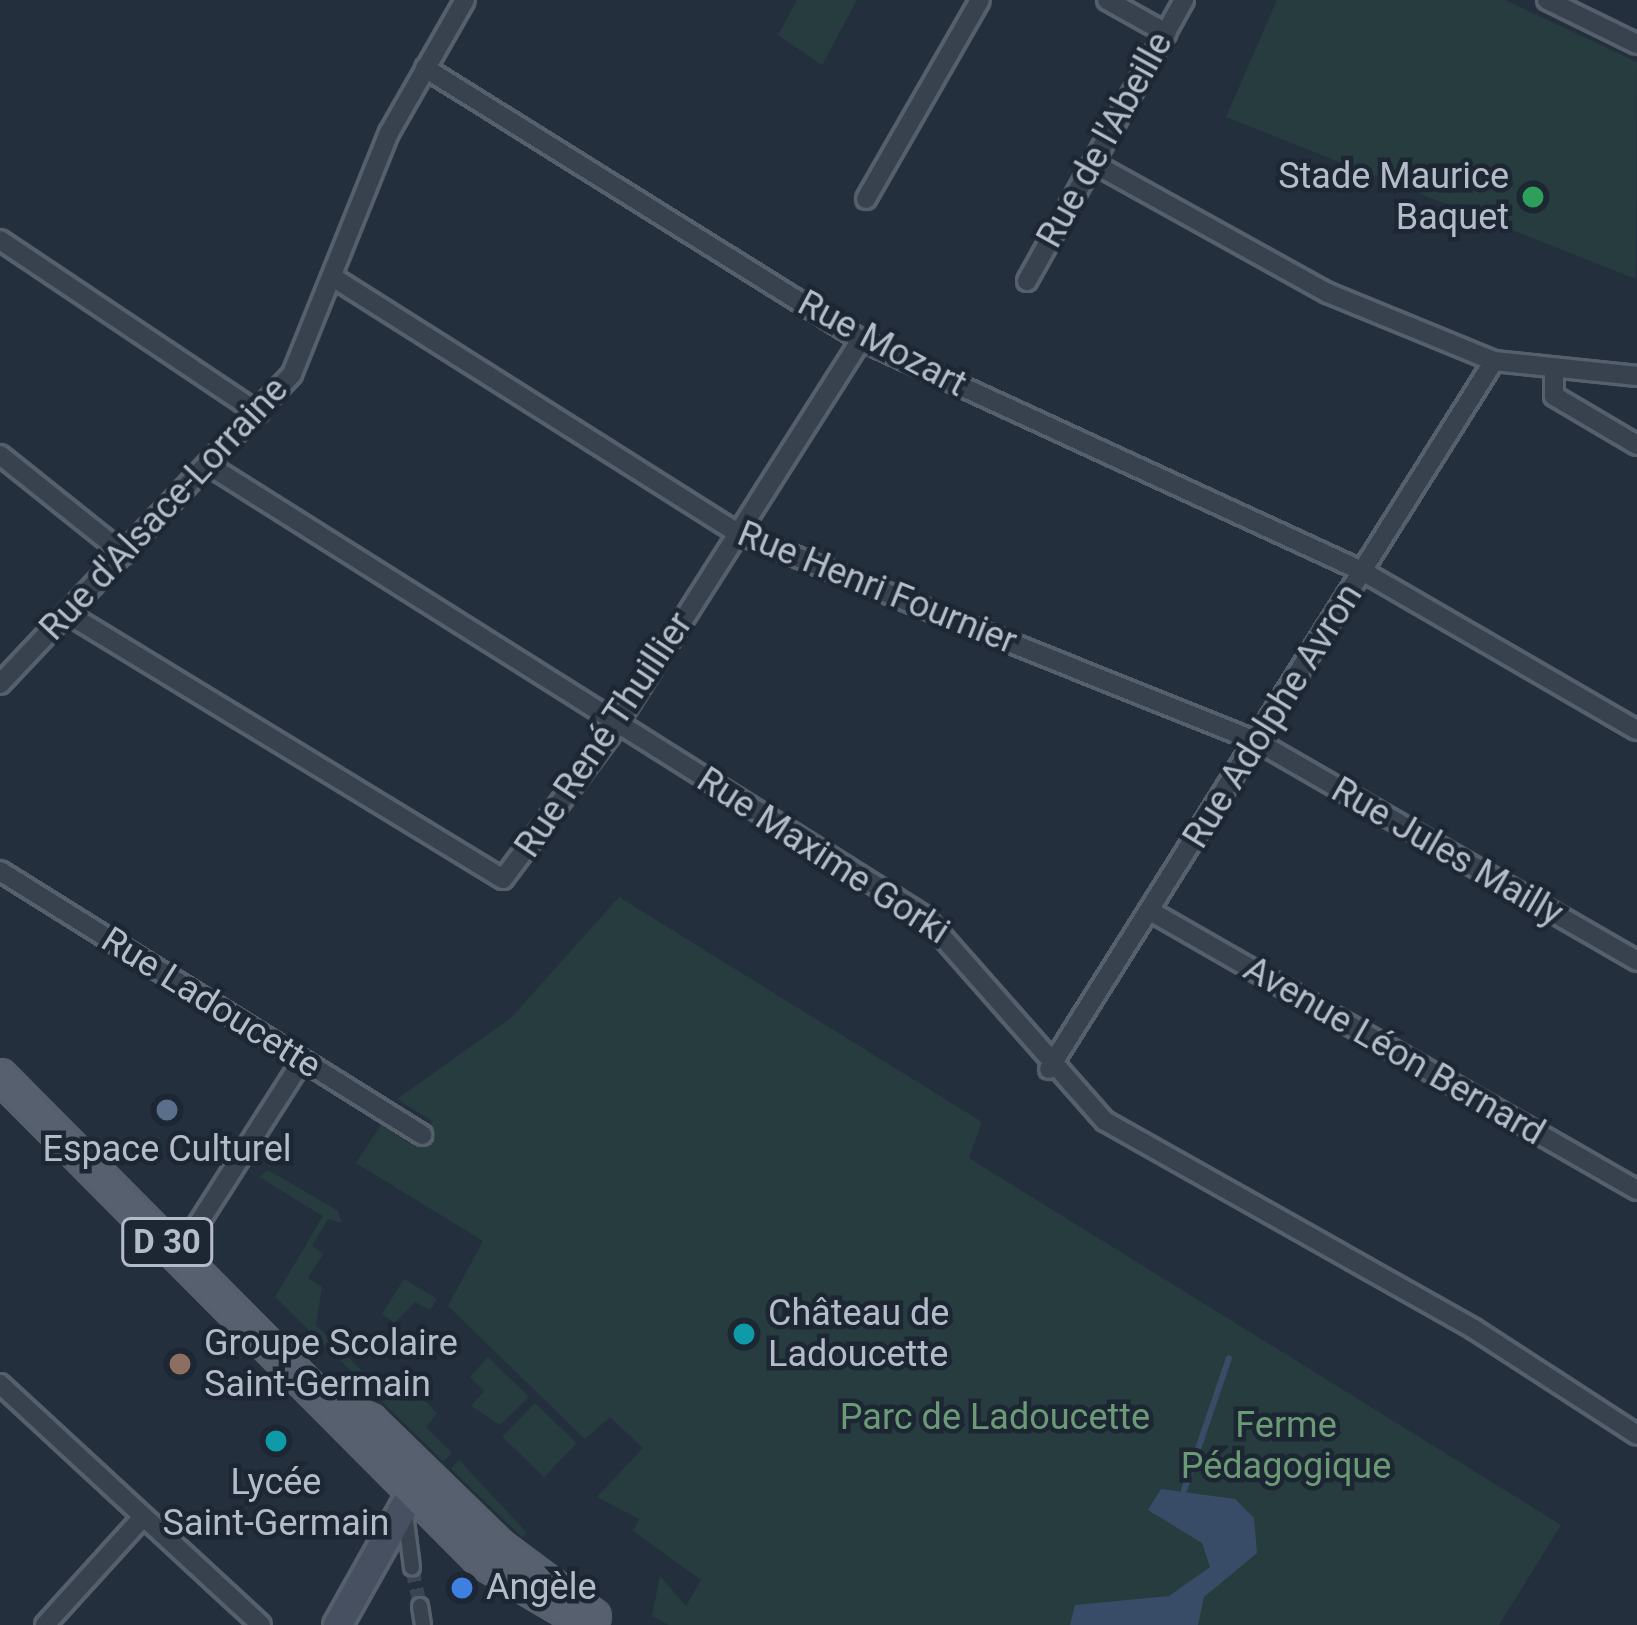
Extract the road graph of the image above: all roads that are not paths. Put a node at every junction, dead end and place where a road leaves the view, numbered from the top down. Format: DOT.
graph roads {
  1 [pos="465,0"];
  2 [pos="980,0"];
  3 [pos="1107,0"];
  4 [pos="1184,0"];
  5 [pos="1547,0"];
  6 [pos="1166,33"];
  7 [pos="1637,44"];
  8 [pos="425,68"];
  9 [pos="1093,163"];
  10 [pos="866,199"];
  11 [pos="0,240"];
  12 [pos="334,278"];
  13 [pos="1027,281"];
  14 [pos="861,340"];
  15 [pos="1494,362"];
  16 [pos="1554,368"];
  17 [pos="1637,376"];
  18 [pos="258,413"];
  19 [pos="1637,445"];
  20 [pos="0,454"];
  21 [pos="213,468"];
  22 [pos="737,533"];
  23 [pos="124,554"];
  24 [pos="1364,572"];
  25 [pos="68,614"];
  26 [pos="0,684"];
  27 [pos="615,724"];
  28 [pos="1637,730"];
  29 [pos="1258,742"];
  30 [pos="0,871"];
  31 [pos="1152,912"];
  32 [pos="1637,961"];
  33 [pos="302,1061"];
  34 [pos="1049,1069"];
  35 [pos="0,1076"];
  36 [pos="422,1135"];
  37 [pos="1637,1190"];
  38 [pos="179,1254"];
  39 [pos="0,1384"];
  40 [pos="1637,1435"];
  41 [pos="414,1494"];
  42 [pos="143,1517"];
  43 [pos="412,1568"];
  44 [pos="420,1606"];
  45 [pos="45,1625"];
  46 [pos="261,1625"];
  47 [pos="338,1625"];
  48 [pos="423,1625"];
  49 [pos="590,1625"];
  50 [pos="603,1625"];
  1 -- 8 [label="street, Rue d'Alsace-Lorraine"];
  2 -- 10 [label="street"];
  3 -- 6 [label="street"];
  4 -- 6 [label="street, Rue de l'Abeille"];
  5 -- 7 [label="street"];
  6 -- 9 [label="street, Rue de l'Abeille"];
  8 -- 12 [label="street, Rue d'Alsace-Lorraine"];
  8 -- 14 [label="street, Rue Mozart"];
  9 -- 13 [label="street, Rue de l'Abeille"];
  9 -- 15 [label="street"];
  11 -- 18 [label="street"];
  12 -- 18 [label="street, Rue d'Alsace-Lorraine"];
  12 -- 22 [label="street, Rue Henri Fournier"];
  14 -- 22 [label="street, Rue René Thuillier"];
  14 -- 24 [label="street, Rue Mozart"];
  15 -- 16 [label="street"];
  15 -- 24 [label="street, Rue Adolphe Avron"];
  16 -- 17 [label="street"];
  16 -- 19 [label="street"];
  18 -- 21 [label="street, Rue d'Alsace-Lorraine"];
  20 -- 23 [label="street"];
  21 -- 23 [label="street, Rue d'Alsace-Lorraine"];
  21 -- 27 [label="street, Rue Maxime Gorki"];
  22 -- 27 [label="street, Rue René Thuillier"];
  22 -- 29 [label="street, Rue Henri Fournier"];
  23 -- 25 [label="street, Rue d'Alsace-Lorraine"];
  24 -- 28 [label="street, Rue Mozart"];
  24 -- 29 [label="street, Rue Adolphe Avron"];
  25 -- 26 [label="street, Rue d'Alsace-Lorraine"];
  25 -- 27 [label="street, Rue René Thuillier"];
  27 -- 34 [label="street, Rue Maxime Gorki"];
  29 -- 31 [label="street, Rue Adolphe Avron"];
  29 -- 32 [label="street, Rue Jules Mailly"];
  30 -- 33 [label="street, Rue Ladoucette"];
  31 -- 34 [label="street, Rue Adolphe Avron"];
  31 -- 37 [label="street, Avenue Léon Bernard"];
  33 -- 36 [label="street, Rue Ladoucette"];
  33 -- 38 [label="street"];
  34 -- 40 [label="street, Rue Maxime Gorki"];
  35 -- 38 [label="main road, D 30"];
  38 -- 41 [label="main road, D 30"];
  39 -- 42 [label="street"];
  41 -- 43 [label="street"];
  41 -- 47 [label="main road"];
  41 -- 49 [label="main road, D 30"];
  41 -- 50 [label="main road"];
  42 -- 45 [label="street"];
  42 -- 46 [label="street"];
  44 -- 48 [label="street"];
}
